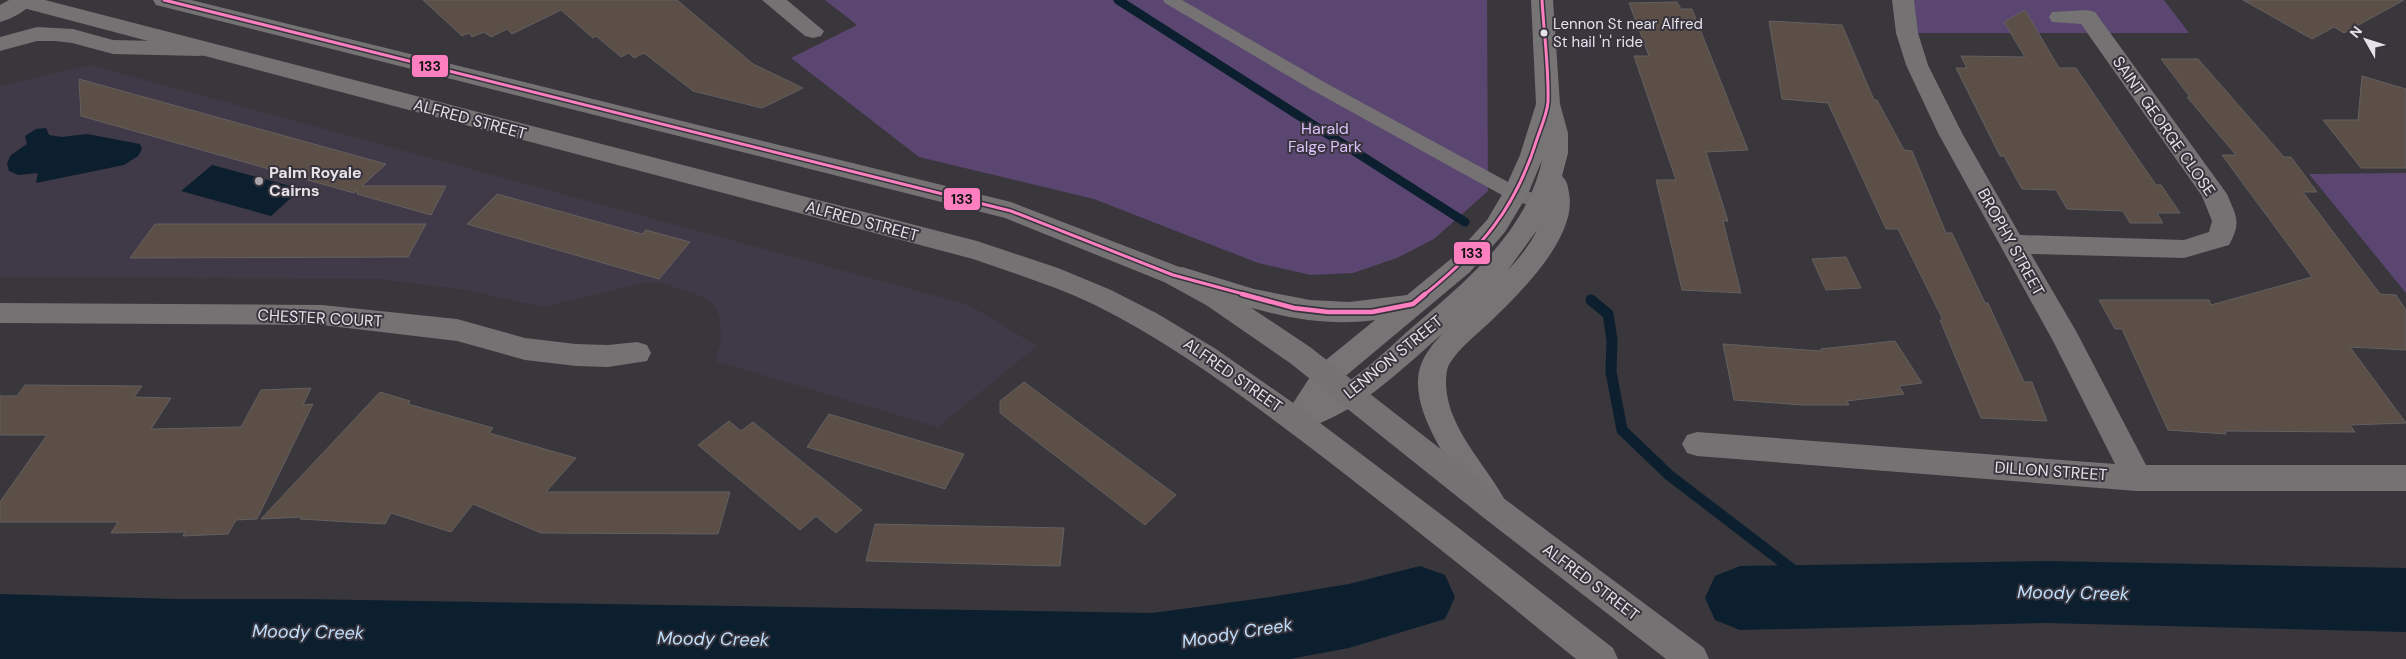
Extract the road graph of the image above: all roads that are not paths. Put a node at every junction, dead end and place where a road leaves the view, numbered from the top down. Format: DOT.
graph roads {
  1 [pos="23,0"];
  2 [pos="164,0"];
  3 [pos="773,0"];
  4 [pos="1171,0"];
  5 [pos="1542,0"];
  6 [pos="1903,0"];
  7 [pos="0,16"];
  8 [pos="2060,17"];
  9 [pos="2087,17"];
  10 [pos="2113,17"];
  11 [pos="813,32"];
  12 [pos="0,44"];
  13 [pos="200,49"];
  14 [pos="1548,104"];
  15 [pos="1553,170"];
  16 [pos="1515,194"];
  17 [pos="1541,203"];
  18 [pos="2013,244"];
  19 [pos="1174,275"];
  20 [pos="1413,304"];
  21 [pos="0,313"];
  22 [pos="637,353"];
  23 [pos="1326,376"];
  24 [pos="1351,394"];
  25 [pos="1297,420"];
  26 [pos="1697,444"];
  27 [pos="2137,478"];
  28 [pos="2406,478"];
  29 [pos="1494,509"];
  30 [pos="1601,659"];
  31 [pos="1692,659"];
  1 -- 7 [label="street"];
  1 -- 13 [label="main road, ALFRED STREET"];
  2 -- 19 [label="main road, ALFRED STREET"];
  3 -- 11 [label="street"];
  4 -- 16 [label="lane"];
  5 -- 14 [label="street, LENNON STREET"];
  6 -- 18 [label="street, BROPHY STREET"];
  8 -- 9 [label="street"];
  9 -- 10 [label="street"];
  9 -- 18 [label="street, SAINT GEORGE CLOSE"];
  12 -- 13 [label="street"];
  13 -- 25 [label="main road, ALFRED STREET"];
  14 -- 15 [label="street, LENNON STREET"];
  14 -- 16 [label="street, LENNON STREET"];
  15 -- 17 [label="street, LENNON STREET"];
  15 -- 29 [label="street"];
  16 -- 17 [label="lane"];
  16 -- 20 [label="street, LENNON STREET"];
  17 -- 24 [label="street, LENNON STREET"];
  18 -- 27 [label="street, BROPHY STREET"];
  19 -- 20 [label="street"];
  19 -- 23 [label="main road, ALFRED STREET"];
  20 -- 23 [label="street, LENNON STREET"];
  21 -- 22 [label="street, CHESTER COURT"];
  23 -- 24 [label="main road, ALFRED STREET"];
  23 -- 25 [label="street, LENNON STREET"];
  24 -- 25 [label="street, LENNON STREET"];
  24 -- 29 [label="main road, ALFRED STREET"];
  25 -- 30 [label="main road, ALFRED STREET"];
  26 -- 27 [label="street, DILLON STREET"];
  27 -- 28 [label="street, DILLON STREET"];
  29 -- 31 [label="main road, ALFRED STREET"];
}
